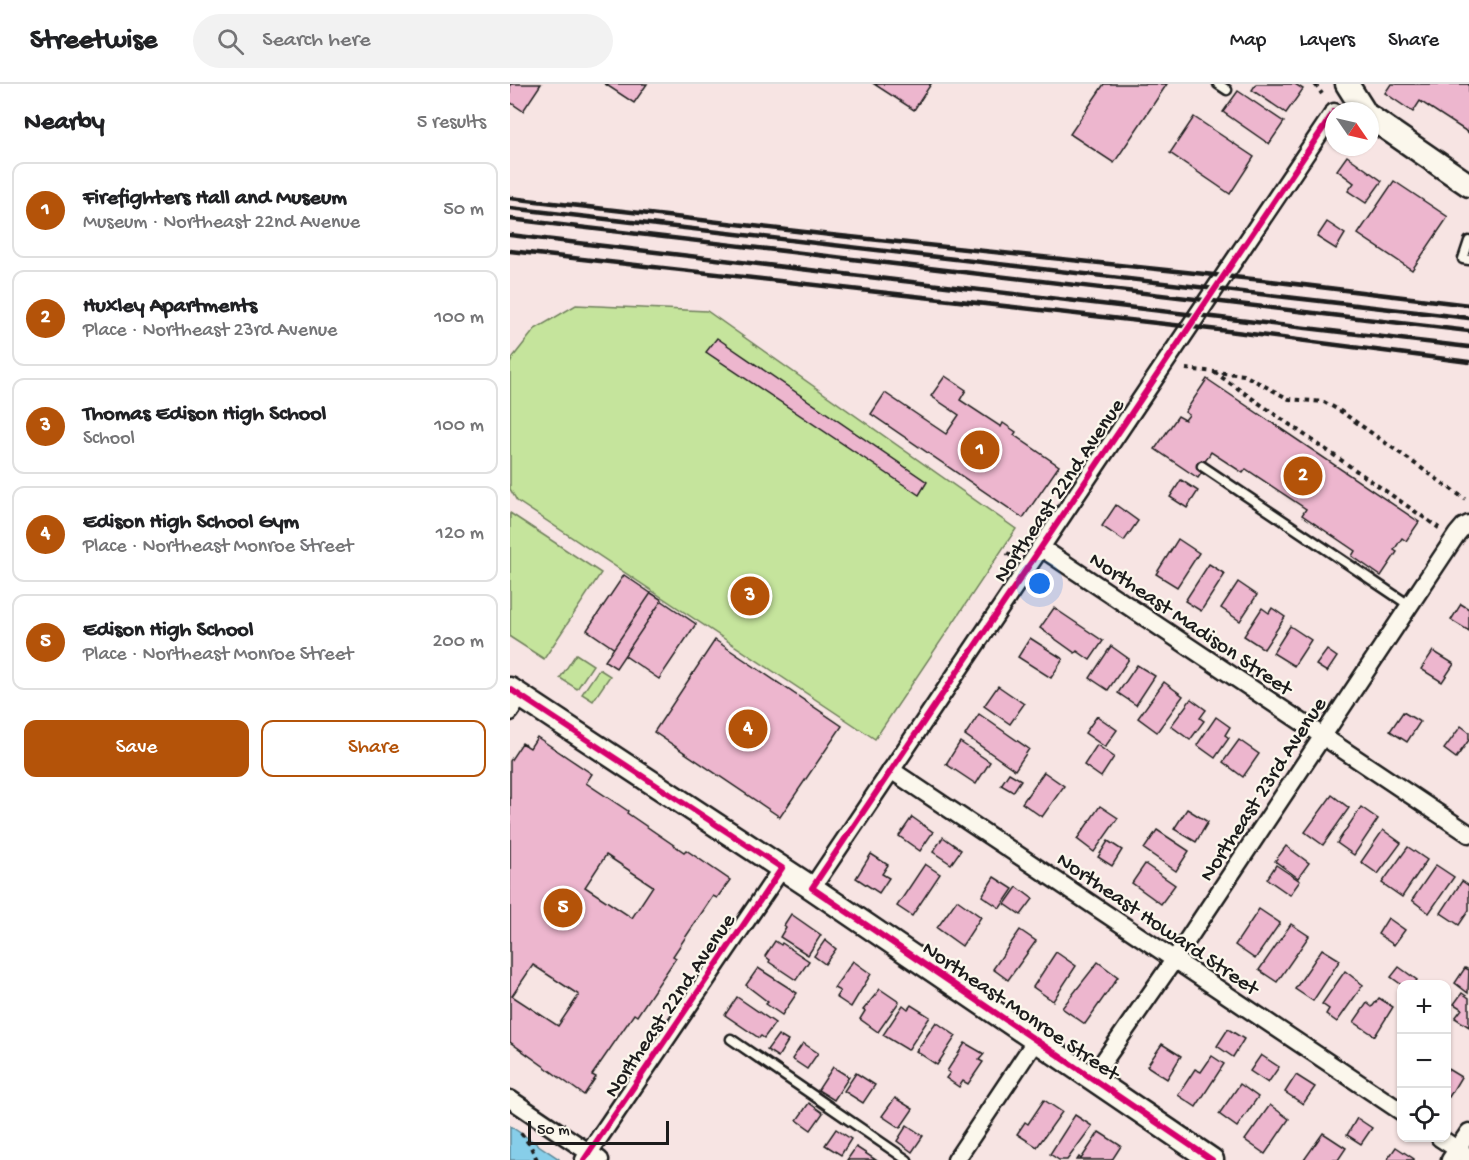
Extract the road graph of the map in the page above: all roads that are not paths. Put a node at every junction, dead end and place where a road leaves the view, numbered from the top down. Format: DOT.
graph roads {
  1 [pos="1218,84"];
  2 [pos="1350,86"];
  3 [pos="1227,90"];
  4 [pos="1340,102"];
  5 [pos="1359,102"];
  6 [pos="1379,123"];
  7 [pos="1325,124"];
  8 [pos="1469,184"];
  9 [pos="1469,241"];
  10 [pos="1469,260"];
  11 [pos="1202,466"];
  12 [pos="1469,524"];
  13 [pos="1040,547"];
  14 [pos="1409,605"];
  15 [pos="513,699"];
  16 [pos="1322,736"];
  17 [pos="891,770"];
  18 [pos="1469,834"];
  19 [pos="782,868"];
  20 [pos="812,888"];
  21 [pos="1174,960"];
  22 [pos="731,1039"];
  23 [pos="1036,1040"];
  24 [pos="1092,1078"];
  25 [pos="510,1099"];
  26 [pos="1397,1109"];
  27 [pos="1469,1132"];
  28 [pos="1445,1142"];
  29 [pos="1459,1155"];
  30 [pos="591,1158"];
  31 [pos="907,1160"];
  32 [pos="956,1160"];
  33 [pos="1212,1160"];
  1 -- 3 [label="lane"];
  2 -- 4 [label="street, Northeast 22nd Avenue"];
  2 -- 5 [label="street"];
  6 -- 8 [label="street"];
  7 -- 13 [label="street, Northeast 22nd Avenue"];
  9 -- 10 [label="lane"];
  11 -- 14 [label="lane"];
  12 -- 14 [label="street, Northeast 23rd Avenue"];
  13 -- 16 [label="street, Northeast Madison Street"];
  13 -- 17 [label="street, Northeast 22nd Avenue"];
  14 -- 16 [label="street, Northeast 23rd Avenue"];
  15 -- 19 [label="street, Northeast Monroe Street"];
  16 -- 18 [label="street, Northeast Madison Street"];
  16 -- 21 [label="street, Northeast 23rd Avenue"];
  17 -- 20 [label="street, Northeast 22nd Avenue"];
  17 -- 21 [label="street, Northeast Howard Street"];
  19 -- 20 [label="street, Northeast Monroe Street"];
  19 -- 30 [label="street, Northeast 22nd Avenue"];
  20 -- 23 [label="street, Northeast Monroe Street"];
  21 -- 24 [label="street, Northeast 23rd Avenue"];
  21 -- 26 [label="street, Northeast Howard Street"];
  22 -- 31 [label="lane"];
  23 -- 24 [label="street, Northeast Monroe Street"];
  23 -- 32 [label="street"];
  24 -- 33 [label="street, Northeast Monroe Street"];
  25 -- 30 [label="street"];
  27 -- 29 [label="street"];
  28 -- 29 [label="street"];
}
